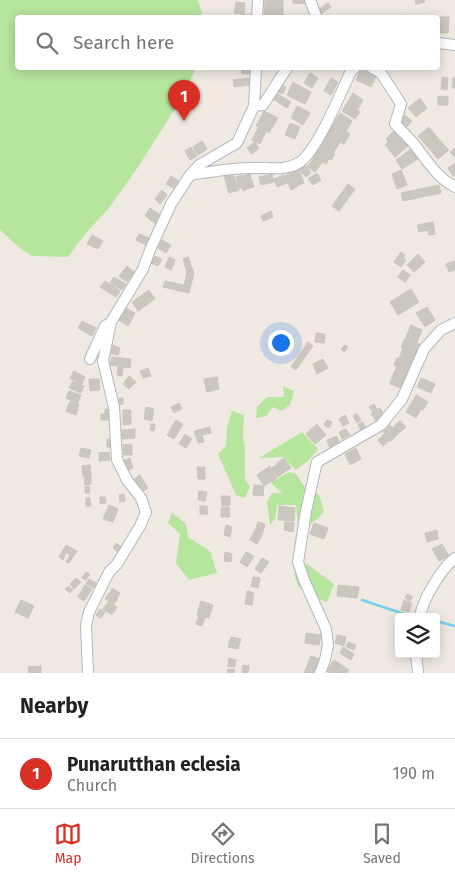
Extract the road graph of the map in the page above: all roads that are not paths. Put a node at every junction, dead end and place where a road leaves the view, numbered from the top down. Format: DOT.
graph roads {
  1 [pos="258,0"];
  2 [pos="310,0"];
  3 [pos="257,15"];
  4 [pos="316,15"];
  5 [pos="440,43"];
  6 [pos="455,45"];
  7 [pos="256,70"];
  8 [pos="286,70"];
  9 [pos="353,70"];
  10 [pos="376,70"];
  11 [pos="254,106"];
  12 [pos="190,175"];
  13 [pos="455,187"];
  14 [pos="111,322"];
  15 [pos="455,323"];
  16 [pos="90,358"];
  17 [pos="455,558"];
  18 [pos="420,613"];
  19 [pos="416,658"];
  20 [pos="88,673"];
  21 [pos="320,673"];
  22 [pos="418,673"];
  1 -- 3 [label="street"];
  2 -- 4 [label="street"];
  5 -- 6 [label="street"];
  7 -- 11 [label="street"];
  8 -- 11 [label="street"];
  9 -- 12 [label="street"];
  10 -- 13 [label="street"];
  11 -- 12 [label="street"];
  12 -- 14 [label="street"];
  14 -- 16 [label="street"];
  14 -- 20 [label="street"];
  15 -- 21 [label="street"];
  17 -- 18 [label="street"];
  19 -- 22 [label="street"];
}
